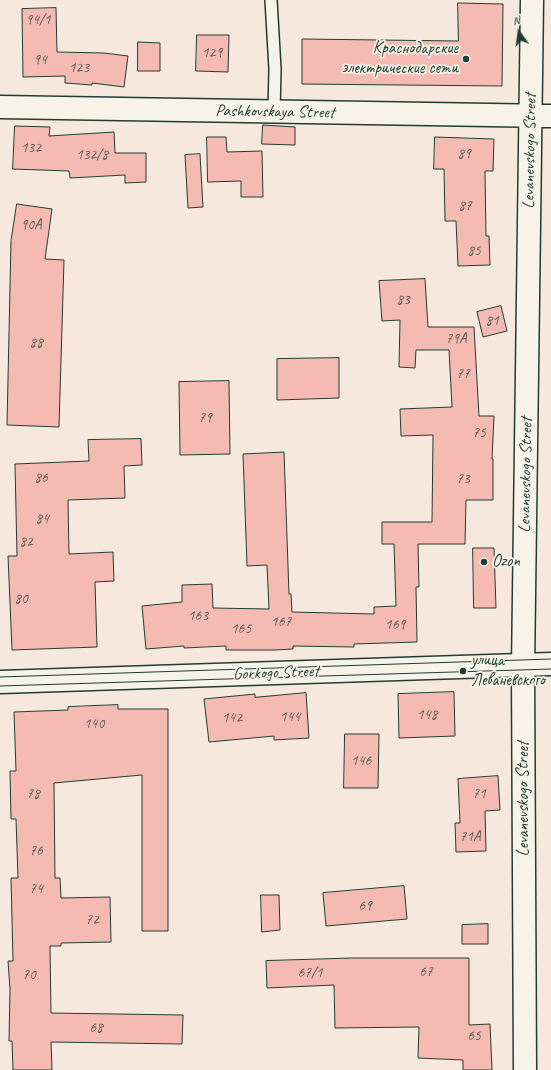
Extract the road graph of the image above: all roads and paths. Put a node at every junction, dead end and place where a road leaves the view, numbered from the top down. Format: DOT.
graph roads {
  1 [pos="271,0"];
  2 [pos="532,0"];
  3 [pos="0,107"];
  4 [pos="274,112"];
  5 [pos="541,116"];
  6 [pos="551,664"];
  7 [pos="523,665"];
  8 [pos="0,682"];
  9 [pos="525,1070"];
  1 -- 4 [label="lane"];
  2 -- 5 [label="street, Levanevskogo Street"];
  3 -- 4 [label="street, Pashkovskaya Street"];
  4 -- 5 [label="street, Pashkovskaya Street"];
  5 -- 7 [label="street, Levanevskogo Street"];
  6 -- 7 [label="street, Gorkogo Street"];
  7 -- 8 [label="street, Gorkogo Street"];
  7 -- 9 [label="street, Levanevskogo Street"];
}
